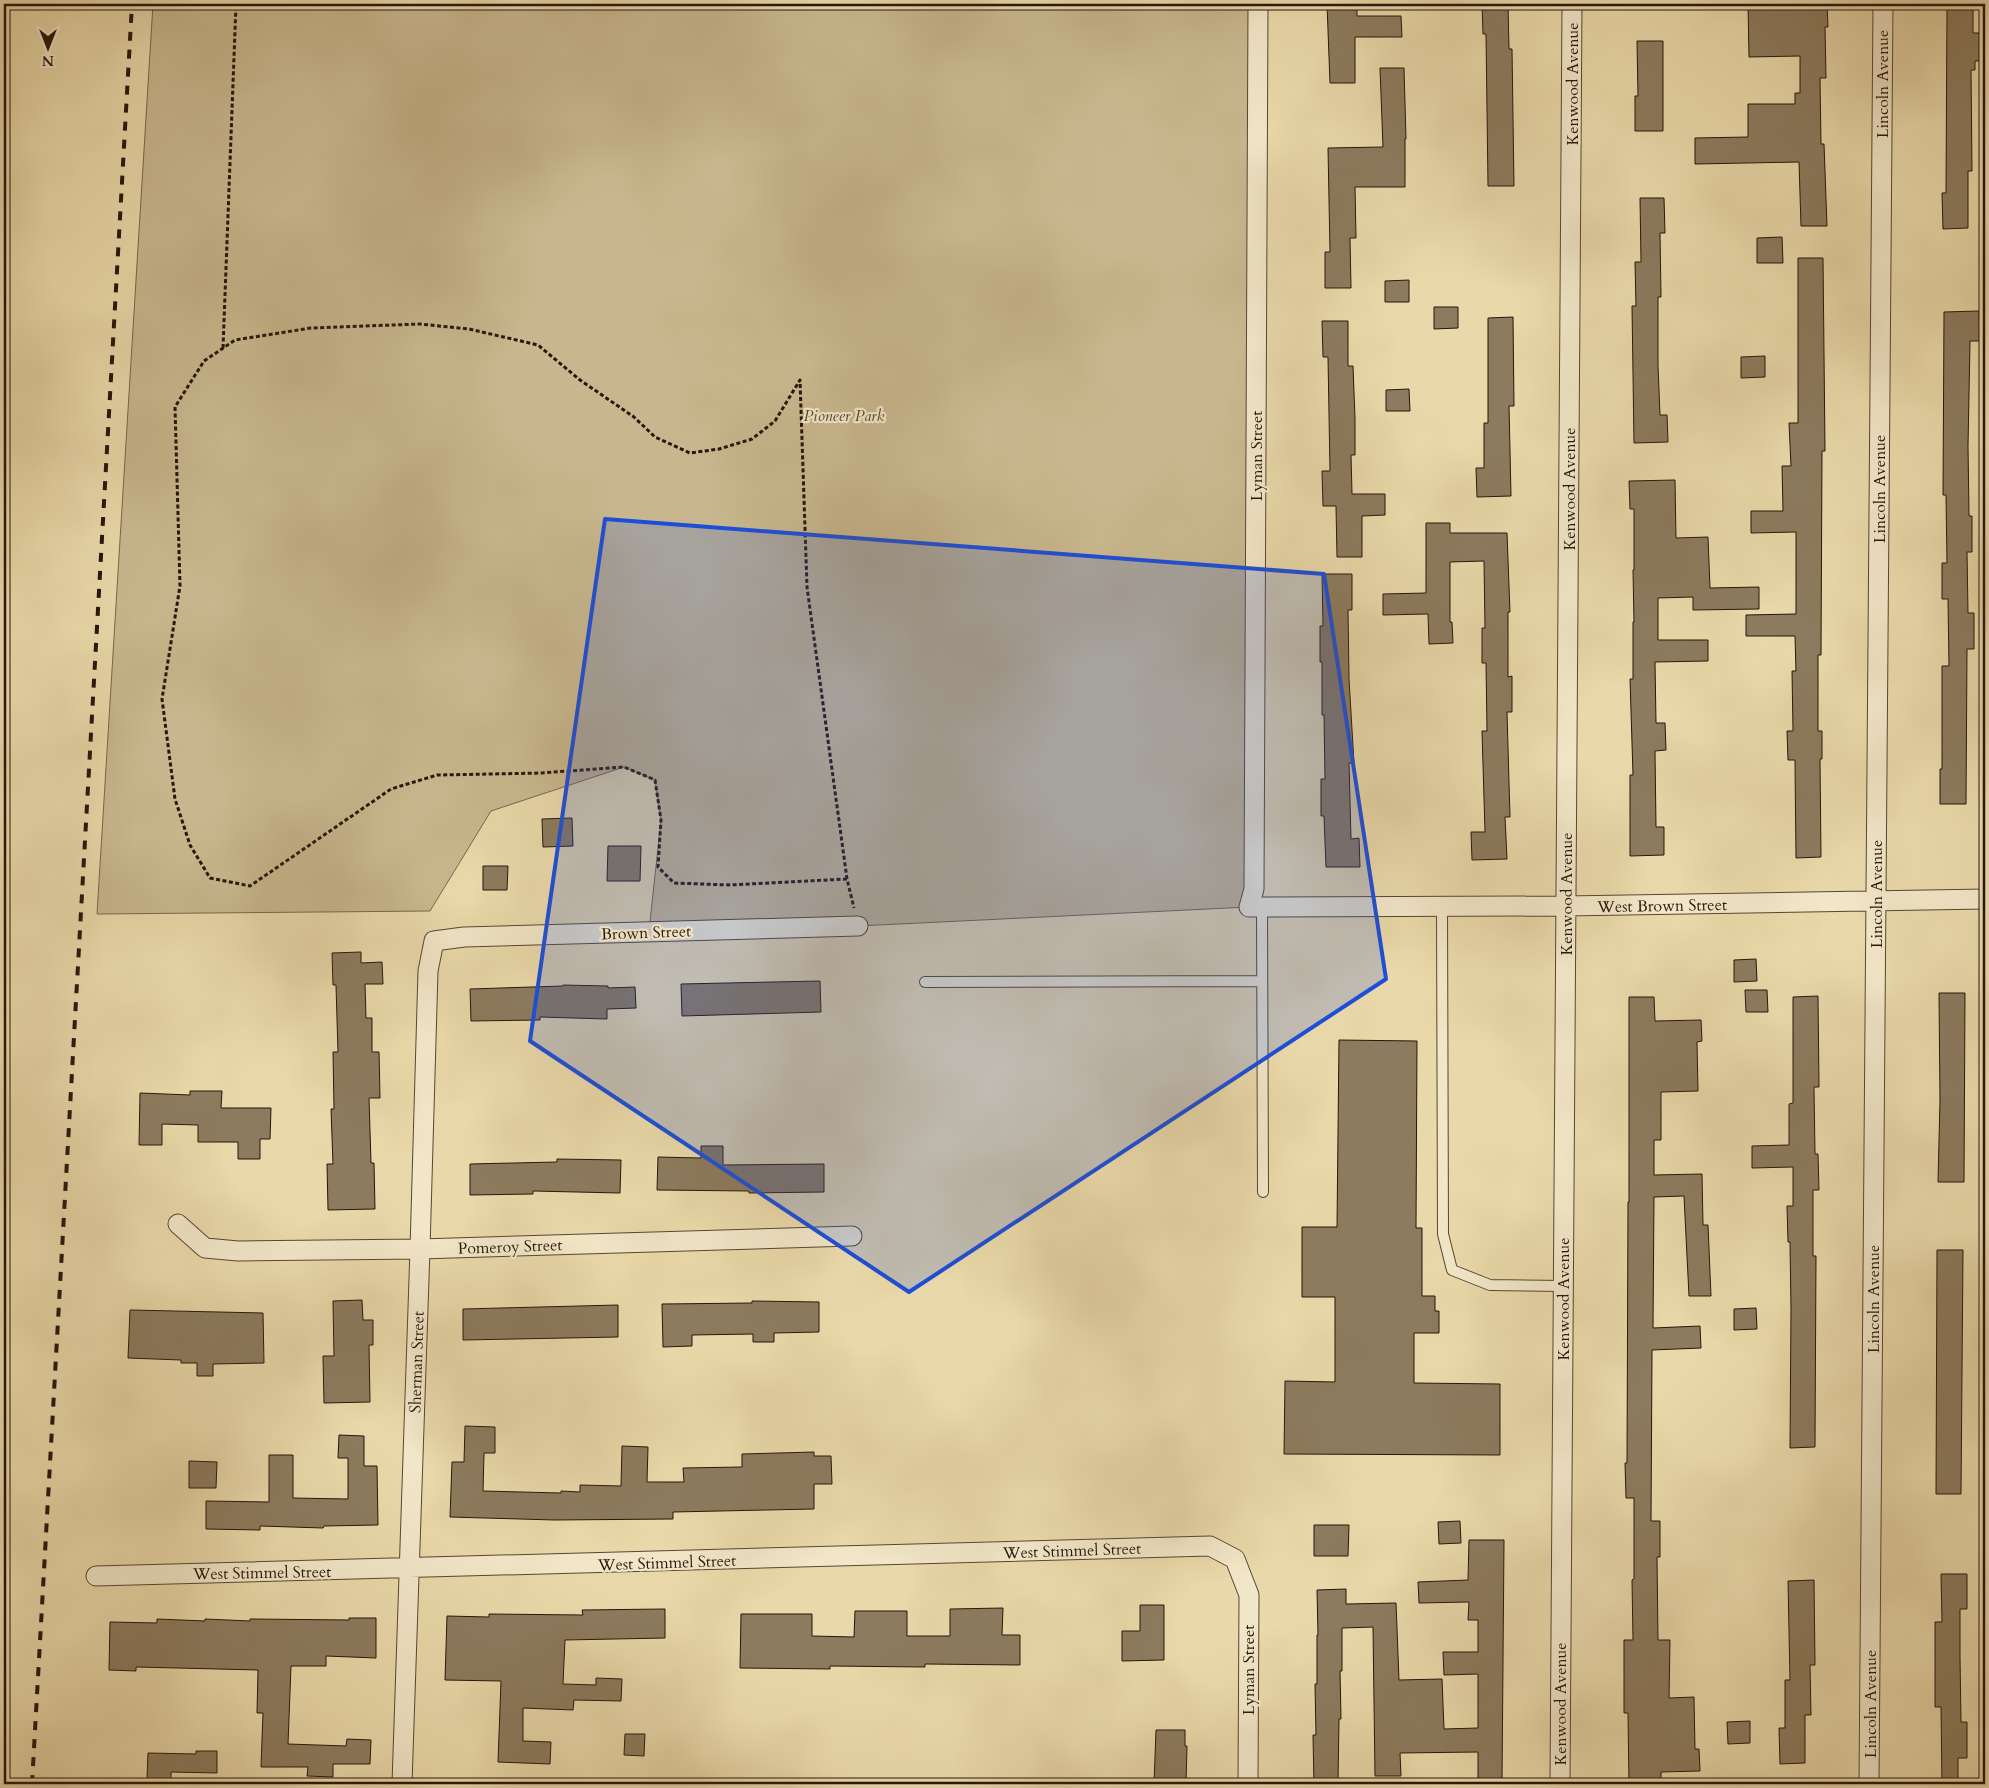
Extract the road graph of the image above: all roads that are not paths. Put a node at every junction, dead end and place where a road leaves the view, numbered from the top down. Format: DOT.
graph roads {
  1 [pos="1258,4"];
  2 [pos="1572,4"];
  3 [pos="1883,4"];
  4 [pos="1985,898"];
  5 [pos="1876,901"];
  6 [pos="1442,906"];
  7 [pos="1566,906"];
  8 [pos="1255,907"];
  9 [pos="858,926"];
  10 [pos="434,941"];
  11 [pos="1262,981"];
  12 [pos="925,982"];
  13 [pos="1263,1192"];
  14 [pos="178,1224"];
  15 [pos="852,1236"];
  16 [pos="420,1249"];
  17 [pos="1563,1286"];
  18 [pos="1235,1559"];
  19 [pos="409,1569"];
  20 [pos="96,1576"];
  21 [pos="402,1784"];
  22 [pos="1248,1784"];
  23 [pos="1560,1784"];
  24 [pos="1869,1784"];
  1 -- 8 [label="street, Lyman Street"];
  2 -- 7 [label="street, Kenwood Avenue"];
  3 -- 5 [label="street, Lincoln Avenue"];
  4 -- 5 [label="street, West Brown Street"];
  5 -- 7 [label="street, West Brown Street"];
  5 -- 24 [label="street, Lincoln Avenue"];
  6 -- 7 [label="street, West Brown Street"];
  6 -- 8 [label="street, West Brown Street"];
  6 -- 17 [label="lane"];
  7 -- 17 [label="street, Kenwood Avenue"];
  8 -- 11 [label="lane"];
  9 -- 10 [label="street, Brown Street"];
  10 -- 16 [label="street, Sherman Street"];
  11 -- 12 [label="lane"];
  11 -- 13 [label="lane"];
  14 -- 16 [label="street, Pomeroy Street"];
  15 -- 16 [label="street, Pomeroy Street"];
  16 -- 19 [label="street, Sherman Street"];
  17 -- 23 [label="street, Kenwood Avenue"];
  18 -- 19 [label="street, West Stimmel Street"];
  18 -- 22 [label="street, Lyman Street"];
  19 -- 20 [label="street, West Stimmel Street"];
  19 -- 21 [label="street, Sherman Street"];
}
